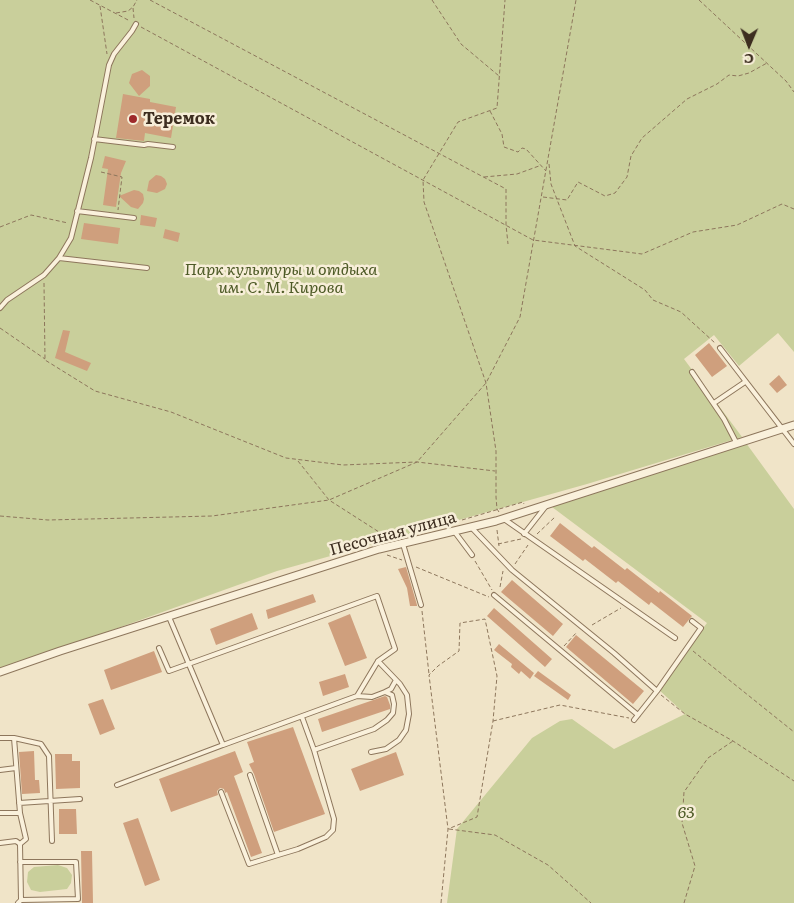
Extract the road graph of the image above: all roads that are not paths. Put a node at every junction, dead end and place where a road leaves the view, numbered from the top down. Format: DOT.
graph roads {
  1 [pos="136,24"];
  2 [pos="94,139"];
  3 [pos="173,147"];
  4 [pos="77,211"];
  5 [pos="134,218"];
  6 [pos="59,258"];
  7 [pos="147,268"];
  8 [pos="0,308"];
  9 [pos="720,348"];
  10 [pos="692,372"];
  11 [pos="745,382"];
  12 [pos="714,403"];
  13 [pos="794,425"];
  14 [pos="782,429"];
  15 [pos="737,444"];
  16 [pos="794,444"];
  17 [pos="547,504"];
  18 [pos="504,518"];
  19 [pos="471,527"];
  20 [pos="454,531"];
  21 [pos="524,534"];
  22 [pos="403,544"];
  23 [pos="472,554"];
  24 [pos="493,597"];
  25 [pos="421,606"];
  26 [pos="169,617"];
  27 [pos="692,621"];
  28 [pos="676,638"];
  29 [pos="159,648"];
  30 [pos="378,661"];
  31 [pos="189,664"];
  32 [pos="0,672"];
  33 [pos="396,680"];
  34 [pos="385,692"];
  35 [pos="657,692"];
  36 [pos="357,696"];
  37 [pos="638,714"];
  38 [pos="302,717"];
  39 [pos="634,720"];
  40 [pos="0,738"];
  41 [pos="14,738"];
  42 [pos="223,745"];
  43 [pos="314,750"];
  44 [pos="371,752"];
  45 [pos="16,768"];
  46 [pos="0,770"];
  47 [pos="250,775"];
  48 [pos="117,785"];
  49 [pos="221,792"];
  50 [pos="80,799"];
  51 [pos="50,800"];
  52 [pos="19,803"];
  53 [pos="0,813"];
  54 [pos="20,813"];
  55 [pos="52,841"];
  56 [pos="0,842"];
  57 [pos="20,844"];
  58 [pos="278,854"];
  59 [pos="20,862"];
  60 [pos="20,901"];
  1 -- 2 [label="lane"];
  2 -- 3 [label="lane"];
  2 -- 4 [label="lane"];
  4 -- 5 [label="lane"];
  4 -- 6 [label="lane"];
  6 -- 7 [label="lane"];
  6 -- 8 [label="lane"];
  9 -- 11 [label="lane"];
  10 -- 12 [label="lane"];
  11 -- 12 [label="lane"];
  11 -- 14 [label="lane"];
  12 -- 15 [label="lane"];
  13 -- 14 [label="street, Песочная улица"];
  14 -- 15 [label="street, Песочная улица"];
  14 -- 16 [label="lane"];
  15 -- 17 [label="street, Песочная улица"];
  17 -- 18 [label="street, Песочная улица"];
  17 -- 21 [label="lane"];
  18 -- 19 [label="street, Песочная улица"];
  18 -- 21 [label="lane"];
  19 -- 20 [label="street, Песочная улица"];
  19 -- 35 [label="lane"];
  20 -- 22 [label="street, Песочная улица"];
  20 -- 23 [label="lane"];
  21 -- 28 [label="lane"];
  22 -- 25 [label="lane"];
  22 -- 26 [label="street, Песочная улица"];
  24 -- 37 [label="lane"];
  26 -- 31 [label="lane"];
  26 -- 32 [label="street, Песочная улица"];
  27 -- 35 [label="lane"];
  29 -- 31 [label="lane"];
  30 -- 31 [label="lane"];
  30 -- 33 [label="lane"];
  30 -- 36 [label="lane"];
  31 -- 42 [label="lane"];
  33 -- 34 [label="lane"];
  33 -- 44 [label="lane"];
  34 -- 36 [label="lane"];
  34 -- 43 [label="lane"];
  35 -- 37 [label="lane"];
  36 -- 38 [label="lane"];
  37 -- 39 [label="lane"];
  38 -- 42 [label="lane"];
  38 -- 43 [label="lane"];
  40 -- 41 [label="lane"];
  41 -- 45 [label="lane"];
  41 -- 51 [label="lane"];
  42 -- 48 [label="lane"];
  43 -- 58 [label="lane"];
  45 -- 46 [label="lane"];
  45 -- 52 [label="lane"];
  47 -- 58 [label="lane"];
  49 -- 58 [label="lane"];
  50 -- 51 [label="lane"];
  51 -- 52 [label="lane"];
  51 -- 55 [label="lane"];
  52 -- 54 [label="lane"];
  53 -- 54 [label="lane"];
  54 -- 57 [label="lane"];
  56 -- 57 [label="lane"];
  57 -- 59 [label="lane"];
  59 -- 60 [label="lane"];
  59 -- 60 [label="lane"];
}
